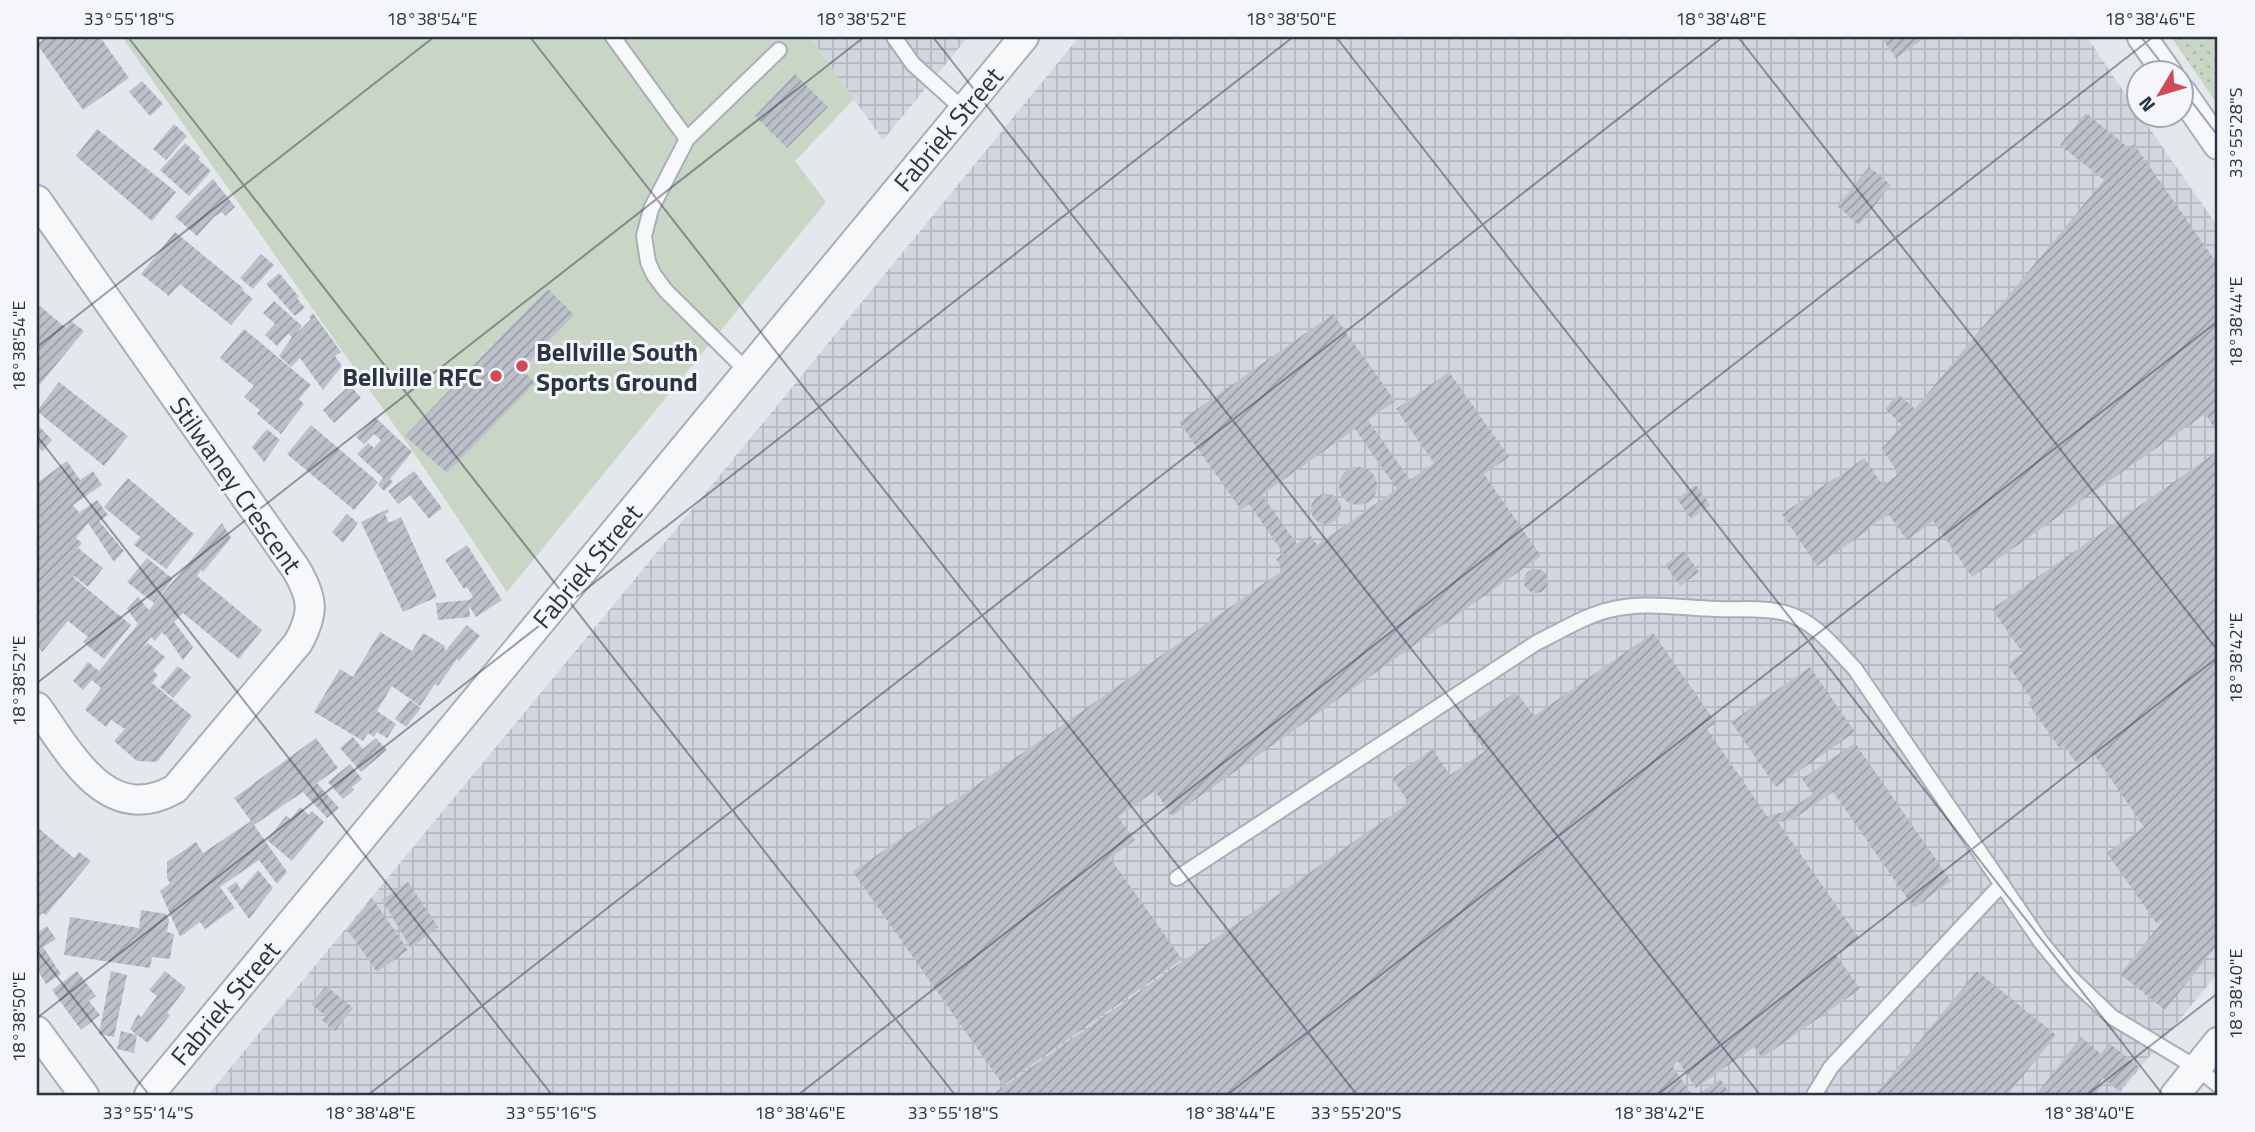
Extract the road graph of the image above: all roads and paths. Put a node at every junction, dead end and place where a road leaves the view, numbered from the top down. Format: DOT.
graph roads {
  1 [pos="614,37"];
  2 [pos="894,37"];
  3 [pos="1024,37"];
  4 [pos="2142,37"];
  5 [pos="779,50"];
  6 [pos="2158,60"];
  7 [pos="964,110"];
  8 [pos="2196,113"];
  9 [pos="687,139"];
  10 [pos="2218,145"];
  11 [pos="37,200"];
  12 [pos="747,372"];
  13 [pos="37,707"];
  14 [pos="1177,878"];
  15 [pos="2002,884"];
  16 [pos="37,1031"];
  17 [pos="2218,1042"];
  18 [pos="2208,1077"];
  19 [pos="84,1095"];
  20 [pos="149,1095"];
  21 [pos="1814,1095"];
  22 [pos="2175,1095"];
  1 -- 9 [label="lane"];
  2 -- 7 [label="lane"];
  3 -- 7 [label="street, Fabriek Street"];
  4 -- 6 [label="street"];
  5 -- 9 [label="lane"];
  7 -- 12 [label="street, Fabriek Street"];
  8 -- 10 [label="street"];
  9 -- 12 [label="lane"];
  11 -- 13 [label="street, Stilwaney Crescent"];
  12 -- 20 [label="street, Fabriek Street"];
  14 -- 15 [label="lane"];
  15 -- 18 [label="lane"];
  15 -- 21 [label="lane"];
  16 -- 19 [label="street"];
  17 -- 18 [label="street"];
  18 -- 22 [label="street"];
}
